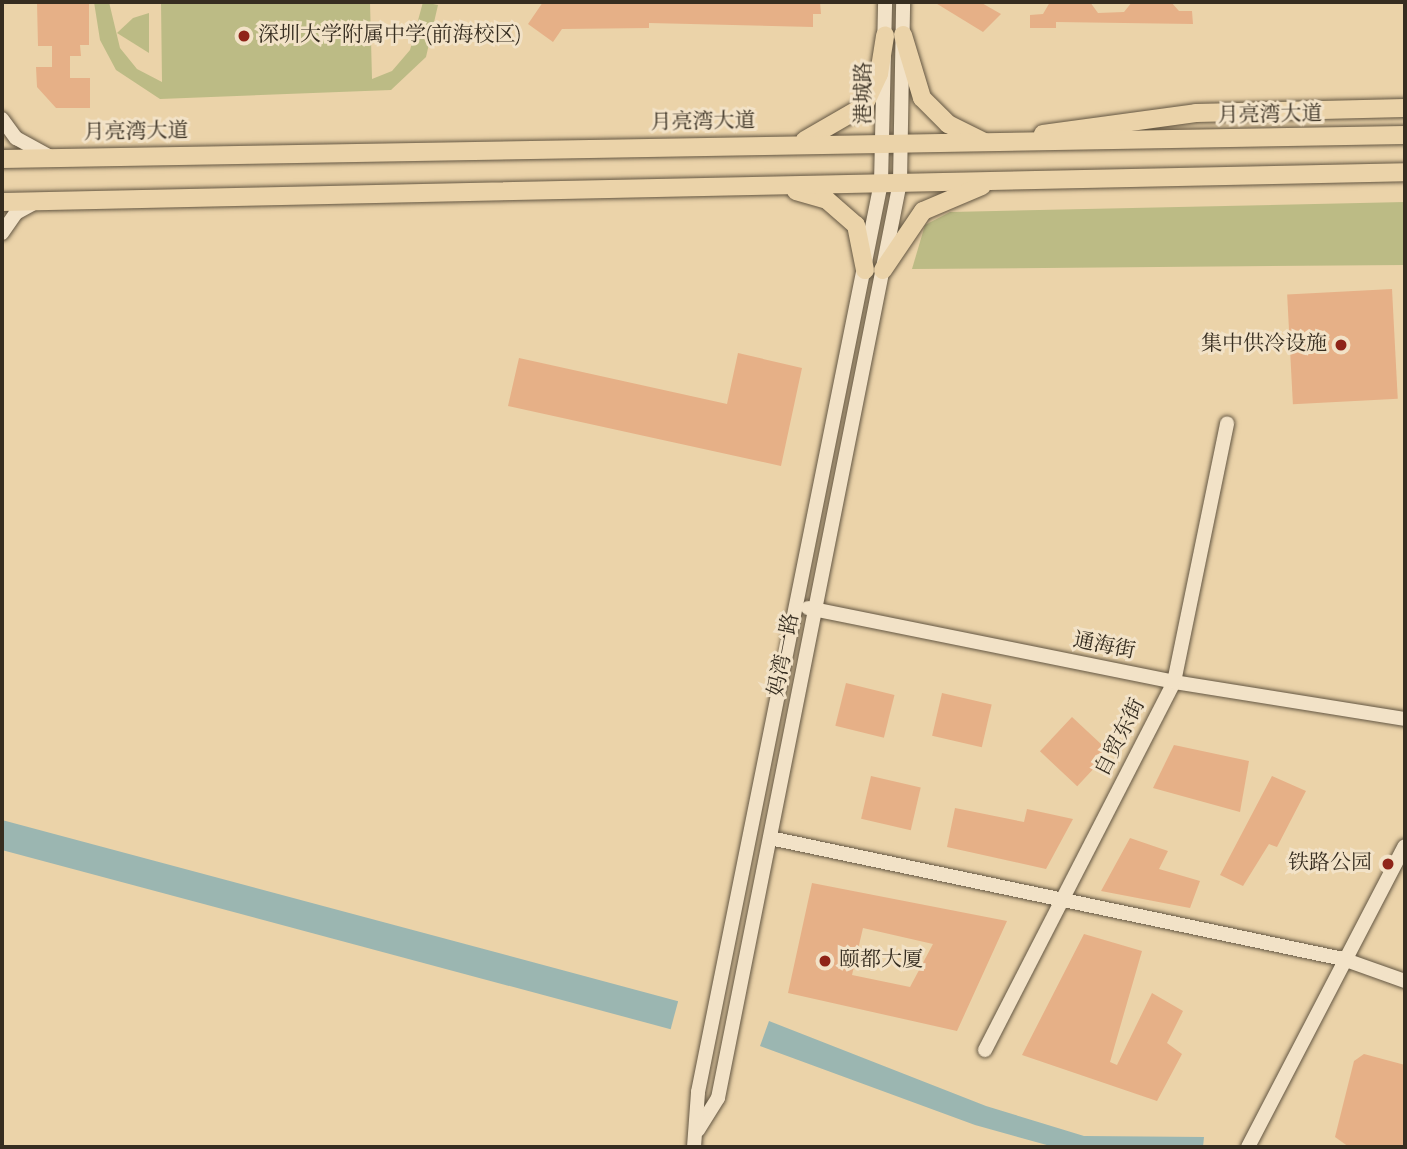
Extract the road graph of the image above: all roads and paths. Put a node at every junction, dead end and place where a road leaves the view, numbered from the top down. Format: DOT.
graph roads {
  1 [pos="885,2"];
  2 [pos="903,2"];
  3 [pos="894,35"];
  4 [pos="1405,108"];
  5 [pos="2,119"];
  6 [pos="1405,135"];
  7 [pos="905,142"];
  8 [pos="886,143"];
  9 [pos="1011,144"];
  10 [pos="778,145"];
  11 [pos="990,146"];
  12 [pos="53,158"];
  13 [pos="2,159"];
  14 [pos="1405,172"];
  15 [pos="1008,180"];
  16 [pos="881,183"];
  17 [pos="900,183"];
  18 [pos="773,185"];
  19 [pos="37,201"];
  20 [pos="2,202"];
  21 [pos="2,233"];
  22 [pos="874,270"];
  23 [pos="1227,423"];
  24 [pos="797,606"];
  25 [pos="815,610"];
  26 [pos="1174,682"];
  27 [pos="1405,719"];
  28 [pos="770,838"];
  29 [pos="1405,846"];
  30 [pos="1062,899"];
  31 [pos="1343,959"];
  32 [pos="1405,981"];
  33 [pos="985,1050"];
  34 [pos="698,1131"];
  35 [pos="694,1147"];
  36 [pos="1248,1147"];
  1 -- 3 [label="street, 港城路"];
  2 -- 3 [label="street, 港城路"];
  3 -- 7 [label="street, 港城路"];
  3 -- 8 [label="street, 港城路"];
  3 -- 10 [label="main road"];
  3 -- 11 [label="main road"];
  4 -- 9 [label="main road"];
  5 -- 12 [label="street"];
  6 -- 9 [label="main road, 月亮湾大道"];
  7 -- 8 [label="main road, 月亮湾大道"];
  7 -- 11 [label="main road, 月亮湾大道"];
  7 -- 17 [label="street, 港城路"];
  8 -- 10 [label="main road, 月亮湾大道"];
  8 -- 16 [label="street, 港城路"];
  9 -- 11 [label="main road, 月亮湾大道"];
  10 -- 12 [label="main road, 月亮湾大道"];
  12 -- 13 [label="main road, 月亮湾大道"];
  14 -- 15 [label="main road"];
  15 -- 17 [label="main road"];
  15 -- 22 [label="main road"];
  16 -- 17 [label="main road"];
  16 -- 18 [label="main road"];
  16 -- 22 [label="street, 妈湾一路"];
  17 -- 22 [label="street, 妈湾一路"];
  18 -- 19 [label="main road"];
  18 -- 22 [label="main road"];
  19 -- 20 [label="main road"];
  19 -- 21 [label="street"];
  22 -- 24 [label="street, 妈湾一路"];
  22 -- 25 [label="street, 妈湾一路"];
  23 -- 26 [label="street, 自贸东街"];
  24 -- 25 [label="street, 通海街"];
  24 -- 34 [label="street, 妈湾一路"];
  25 -- 26 [label="street, 通海街"];
  25 -- 28 [label="street, 妈湾一路"];
  26 -- 27 [label="street, 通海街"];
  26 -- 30 [label="street, 自贸东街"];
  28 -- 30 [label="street"];
  28 -- 34 [label="street, 妈湾一路"];
  29 -- 31 [label="street"];
  30 -- 31 [label="street"];
  30 -- 33 [label="street, 自贸东街"];
  31 -- 32 [label="street"];
  31 -- 36 [label="street"];
  34 -- 35 [label="street, 妈湾一路"];
}
